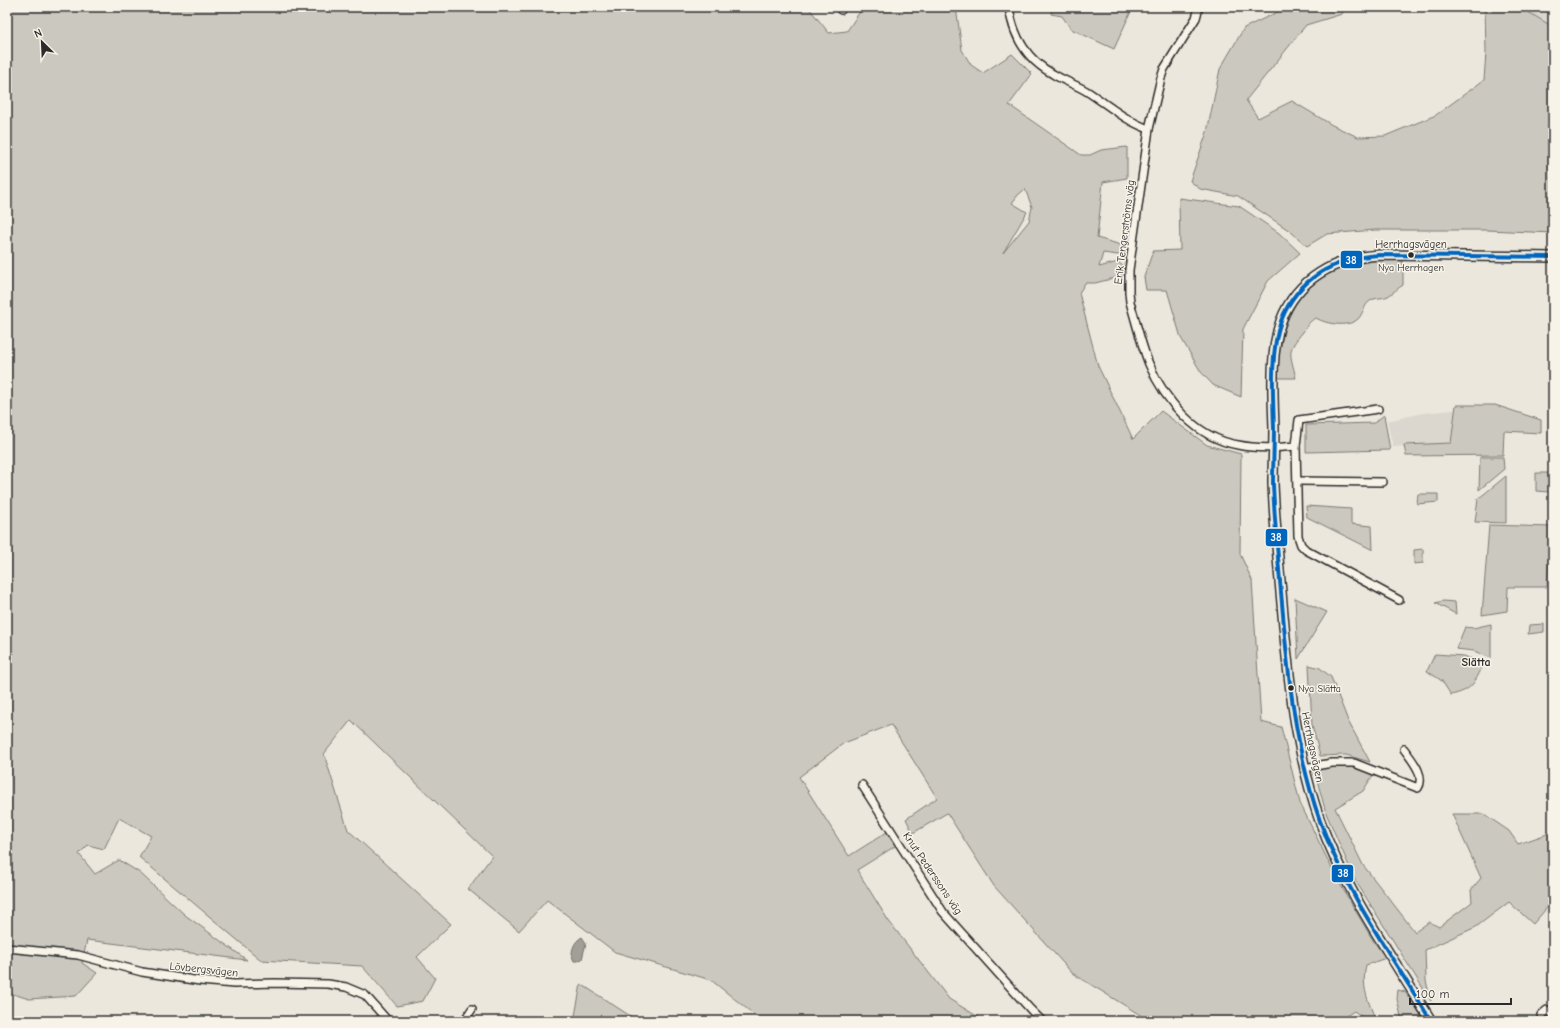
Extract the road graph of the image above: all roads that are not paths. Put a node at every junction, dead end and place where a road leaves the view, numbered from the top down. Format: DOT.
graph roads {
  1 [pos="1009,7"];
  2 [pos="1199,7"];
  3 [pos="1149,129"];
  4 [pos="1553,257"];
  5 [pos="1378,409"];
  6 [pos="1296,446"];
  7 [pos="1274,448"];
  8 [pos="1298,481"];
  9 [pos="1383,482"];
  10 [pos="1399,600"];
  11 [pos="1404,749"];
  12 [pos="1304,768"];
  13 [pos="862,785"];
  14 [pos="7,948"];
  15 [pos="472,1009"];
  16 [pos="1553,1014"];
  17 [pos="388,1021"];
  18 [pos="464,1021"];
  19 [pos="1042,1021"];
  20 [pos="1431,1021"];
  21 [pos="1542,1021"];
  1 -- 3 [label="street"];
  2 -- 3 [label="street, Erik Tengerströms väg"];
  3 -- 7 [label="street, Erik Tengerströms väg"];
  4 -- 7 [label="street, Herrhagsvägen"];
  5 -- 6 [label="street"];
  6 -- 7 [label="street"];
  6 -- 8 [label="street"];
  7 -- 12 [label="street, Herrhagsvägen"];
  8 -- 9 [label="street"];
  8 -- 10 [label="street"];
  11 -- 12 [label="street"];
  12 -- 20 [label="street, Herrhagsvägen"];
  13 -- 19 [label="street, Knut Pederssons väg"];
  14 -- 17 [label="street, Lövbergsvägen"];
  15 -- 18 [label="street"];
  16 -- 21 [label="street"];
}
